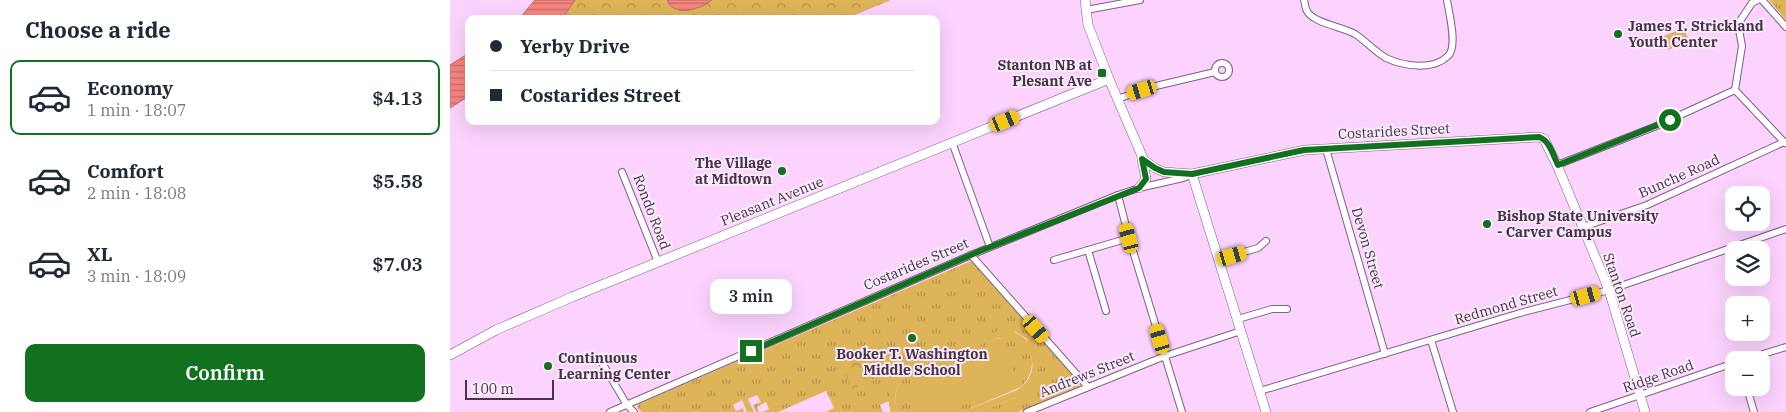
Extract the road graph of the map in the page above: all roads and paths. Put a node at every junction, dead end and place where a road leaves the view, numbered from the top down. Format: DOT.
graph roads {
  1 [pos="1085,0"];
  2 [pos="1140,0"];
  3 [pos="1304,0"];
  4 [pos="1447,0"];
  5 [pos="1758,0"];
  6 [pos="1762,0"];
  7 [pos="1086,10"];
  8 [pos="1786,27"];
  9 [pos="1215,72"];
  10 [pos="1109,79"];
  11 [pos="1735,90"];
  12 [pos="1117,99"];
  13 [pos="1539,137"];
  14 [pos="952,142"];
  15 [pos="1785,143"];
  16 [pos="1326,149"];
  17 [pos="1142,159"];
  18 [pos="1558,165"];
  19 [pos="622,172"];
  20 [pos="1192,174"];
  21 [pos="1179,179"];
  22 [pos="1139,188"];
  23 [pos="1118,195"];
  24 [pos="1583,228"];
  25 [pos="1786,229"];
  26 [pos="1129,238"];
  27 [pos="1266,241"];
  28 [pos="990,247"];
  29 [pos="1088,250"];
  30 [pos="971,255"];
  31 [pos="1219,259"];
  32 [pos="1054,260"];
  33 [pos="658,262"];
  34 [pos="1608,290"];
  35 [pos="1287,309"];
  36 [pos="1106,311"];
  37 [pos="1238,319"];
  38 [pos="1241,330"];
  39 [pos="1431,340"];
  40 [pos="1786,347"];
  41 [pos="1770,352"];
  42 [pos="1385,354"];
  43 [pos="450,355"];
  44 [pos="1165,356"];
  45 [pos="601,361"];
  46 [pos="1725,366"];
  47 [pos="1088,387"];
  48 [pos="1260,392"];
  49 [pos="1640,396"];
  50 [pos="1749,396"];
  51 [pos="627,405"];
  52 [pos="610,412"];
  53 [pos="634,412"];
  54 [pos="1027,412"];
  55 [pos="1182,412"];
  56 [pos="1266,412"];
  57 [pos="1452,412"];
  58 [pos="1590,412"];
  59 [pos="1645,412"];
  60 [pos="1754,412"];
  1 -- 7 [label="street"];
  2 -- 7 [label="street"];
  3 -- 4 [label="street"];
  5 -- 11 [label="street"];
  6 -- 8 [label="street"];
  7 -- 10 [label="street"];
  9 -- 12 [label="street"];
  10 -- 12 [label="street"];
  10 -- 14 [label="street, Pleasant Avenue"];
  11 -- 15 [label="street"];
  11 -- 18 [label="street"];
  12 -- 17 [label="street"];
  13 -- 16 [label="street, Costarides Street"];
  13 -- 18 [label="street, Stanton Road"];
  14 -- 28 [label="street"];
  14 -- 33 [label="street, Pleasant Avenue"];
  15 -- 24 [label="street, Bunche Road"];
  16 -- 20 [label="street, Costarides Street"];
  16 -- 42 [label="street, Devon Street"];
  17 -- 20 [label="street"];
  17 -- 21 [label="street"];
  17 -- 22 [label="street"];
  18 -- 24 [label="street, Stanton Road"];
  19 -- 33 [label="street, Rondo Road"];
  20 -- 21 [label="street, Costarides Street"];
  20 -- 31 [label="street"];
  21 -- 22 [label="street, Costarides Street"];
  22 -- 23 [label="street, Costarides Street"];
  23 -- 26 [label="street"];
  23 -- 28 [label="street, Costarides Street"];
  24 -- 34 [label="street, Stanton Road"];
  25 -- 34 [label="street, Redmond Street"];
  26 -- 29 [label="street"];
  26 -- 44 [label="street"];
  27 -- 31 [label="street"];
  28 -- 30 [label="street, Costarides Street"];
  29 -- 32 [label="street"];
  29 -- 36 [label="street"];
  30 -- 47 [label="street"];
  30 -- 51 [label="street, Costarides Street"];
  31 -- 37 [label="street"];
  33 -- 43 [label="street, Pleasant Avenue"];
  34 -- 39 [label="street, Redmond Street"];
  34 -- 49 [label="street, Stanton Road"];
  35 -- 37 [label="street"];
  37 -- 38 [label="street"];
  38 -- 44 [label="street, Andrews Street"];
  38 -- 48 [label="street"];
  39 -- 42 [label="street, Redmond Street"];
  39 -- 57 [label="street"];
  40 -- 41 [label="street"];
  42 -- 48 [label="street, Redmond Street"];
  44 -- 47 [label="street, Andrews Street"];
  44 -- 55 [label="street"];
  45 -- 51 [label="street"];
  46 -- 49 [label="street, Ridge Road"];
  47 -- 54 [label="street, Andrews Street"];
  48 -- 56 [label="street"];
  49 -- 58 [label="street, Ridge Road"];
  49 -- 59 [label="street, Stanton Road"];
  50 -- 60 [label="street"];
  51 -- 52 [label="street, Costarides Street"];
  51 -- 53 [label="street"];
}
